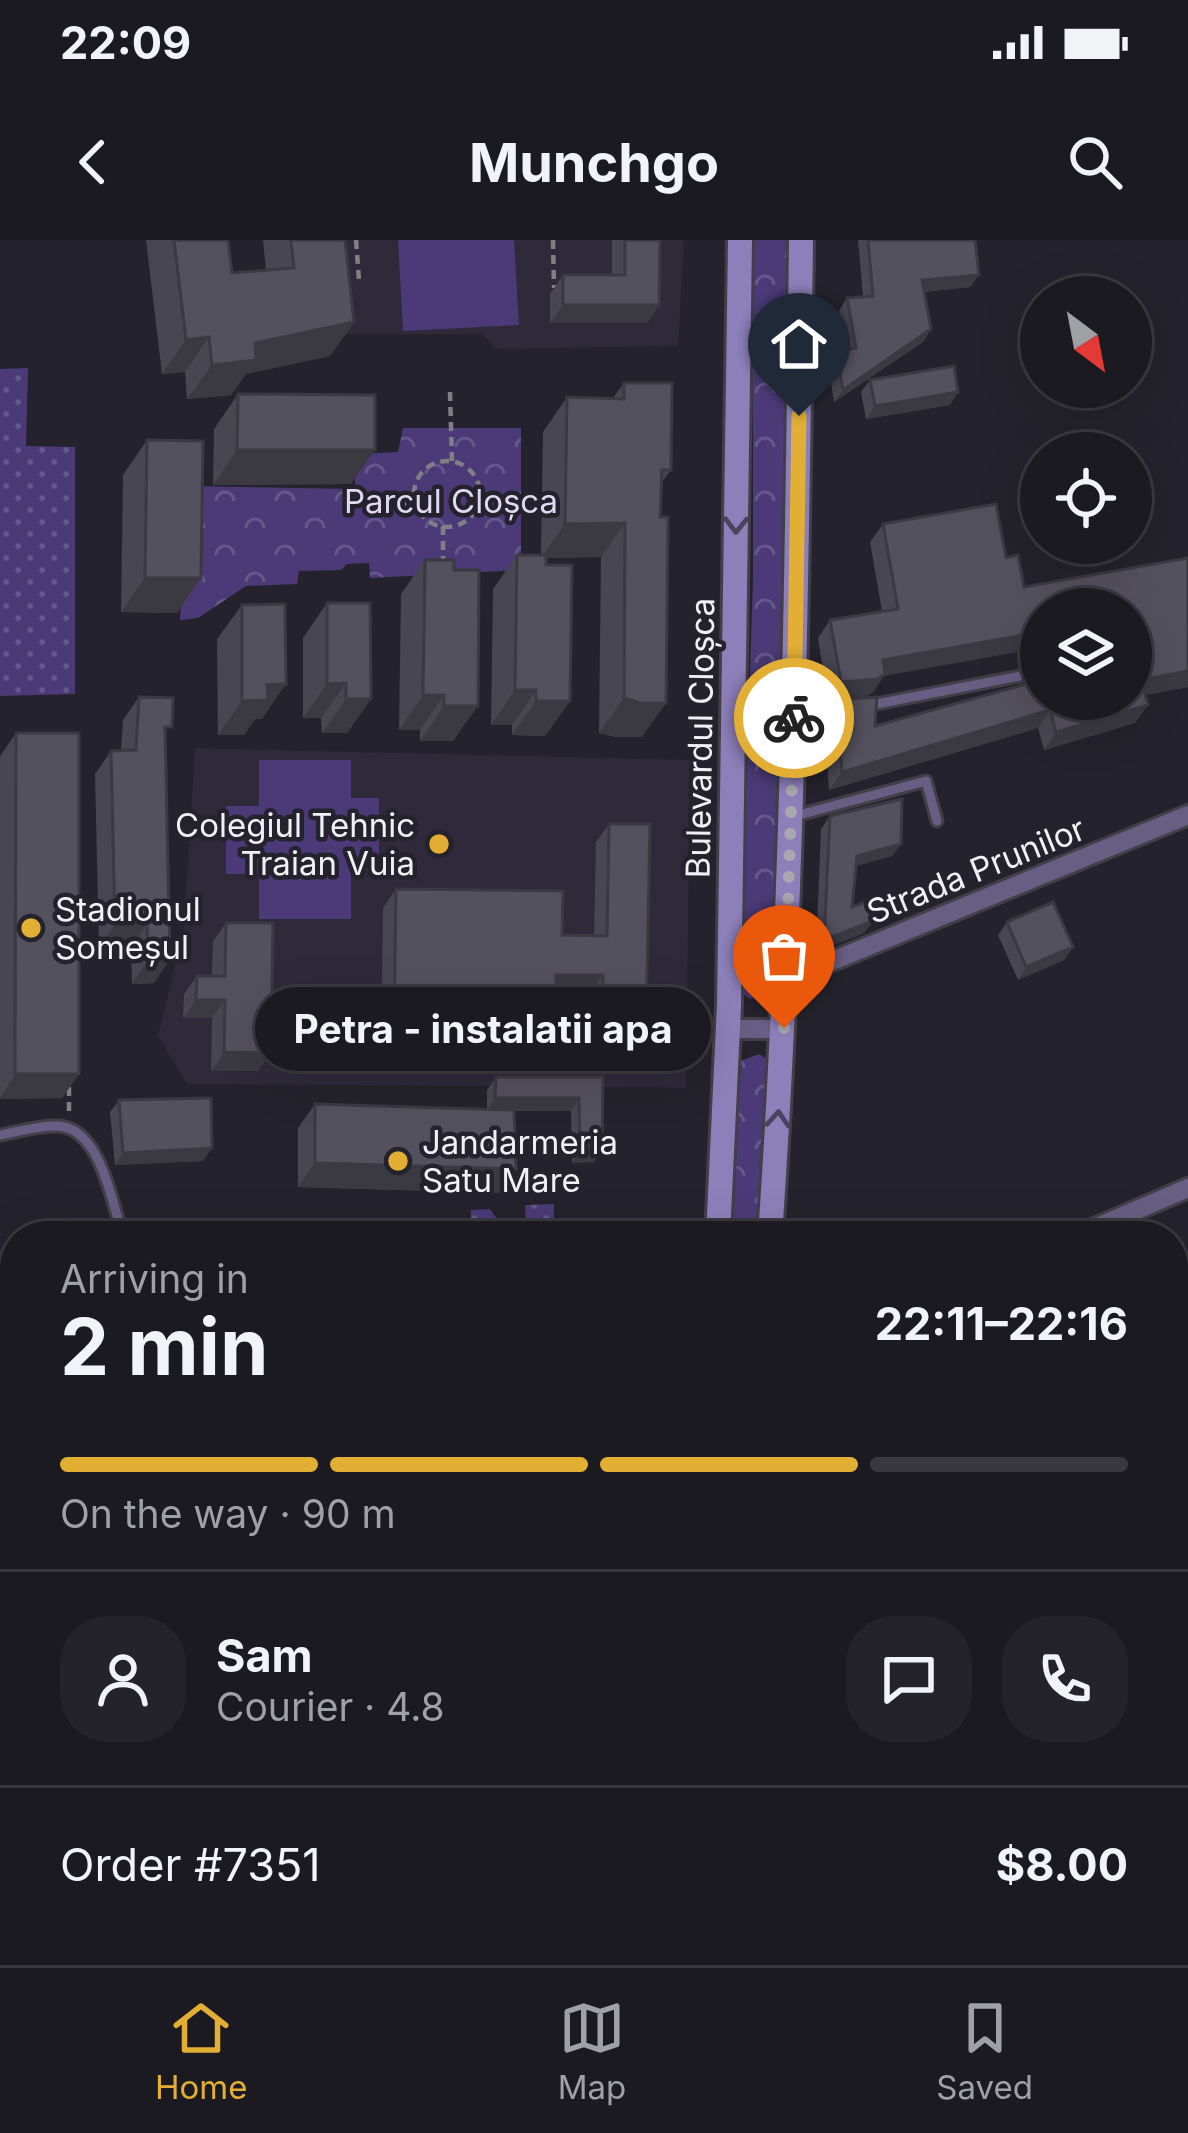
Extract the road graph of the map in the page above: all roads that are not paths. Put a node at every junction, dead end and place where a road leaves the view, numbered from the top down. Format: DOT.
graph roads {
  1 [pos="740,240"];
  2 [pos="801,240"];
  3 [pos="1020,677"];
  4 [pos="794,712"];
  5 [pos="1188,815"];
  6 [pos="791,817"];
  7 [pos="937,821"];
  8 [pos="786,980"];
  9 [pos="784,1028"];
  10 [pos="728,1029"];
  11 [pos="0,1135"];
  12 [pos="1188,1188"];
  13 [pos="118,1221"];
  14 [pos="719,1221"];
  15 [pos="771,1221"];
  16 [pos="1111,1221"];
  1 -- 10 [label="main road, Bulevardul Cloșca, one-way"];
  2 -- 4 [label="main road"];
  3 -- 4 [label="lane"];
  4 -- 6 [label="main road"];
  5 -- 8 [label="street, Strada Prunilor"];
  6 -- 7 [label="lane"];
  6 -- 8 [label="main road"];
  8 -- 9 [label="main road"];
  9 -- 10 [label="street"];
  15 -- 9 [label="main road, one-way"];
  10 -- 14 [label="main road, Bulevardul Cloșca"];
  11 -- 13 [label="lane"];
  12 -- 16 [label="street"];
}
